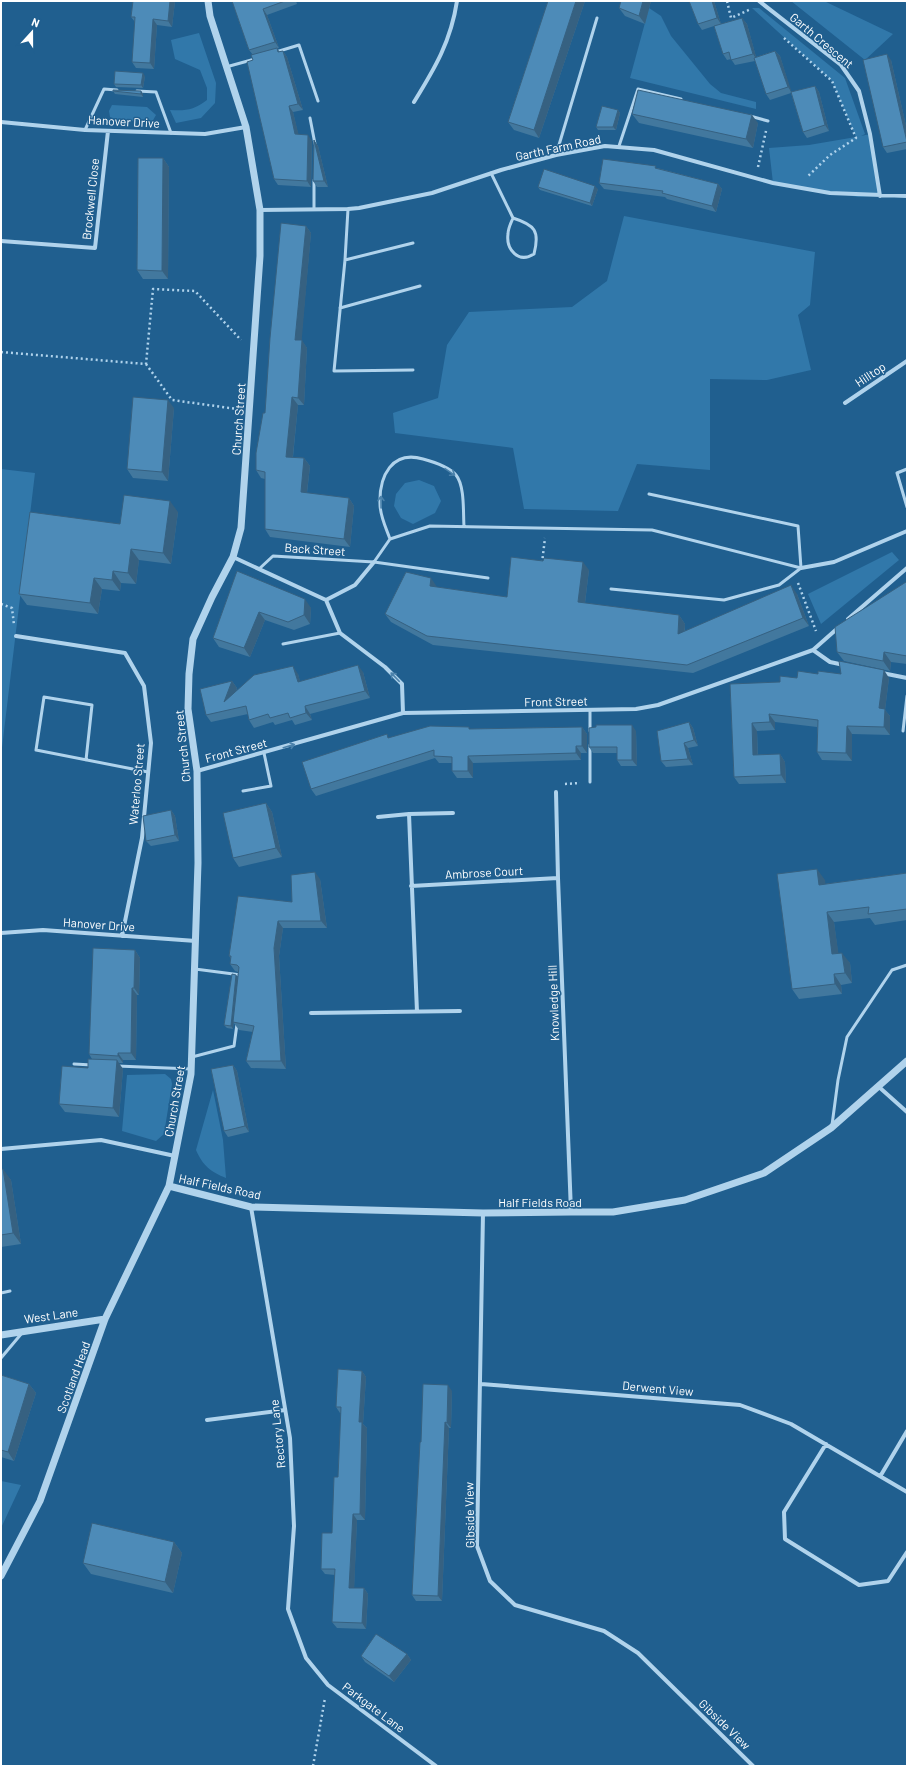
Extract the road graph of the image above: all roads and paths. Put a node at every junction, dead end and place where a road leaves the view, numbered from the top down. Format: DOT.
graph roads {
  1 [pos="208,1"];
  2 [pos="457,1"];
  3 [pos="727,1"];
  4 [pos="759,1"];
  5 [pos="758,14"];
  6 [pos="598,18"];
  7 [pos="780,34"];
  8 [pos="270,54"];
  9 [pos="263,56"];
  10 [pos="226,67"];
  11 [pos="118,90"];
  12 [pos="133,91"];
  13 [pos="684,100"];
  14 [pos="318,101"];
  15 [pos="414,102"];
  16 [pos="746,115"];
  17 [pos="310,118"];
  18 [pos="768,121"];
  19 [pos="1,122"];
  20 [pos="246,127"];
  21 [pos="85,130"];
  22 [pos="108,131"];
  23 [pos="172,133"];
  24 [pos="619,146"];
  25 [pos="315,148"];
  26 [pos="556,155"];
  27 [pos="491,173"];
  28 [pos="755,178"];
  29 [pos="314,179"];
  30 [pos="797,187"];
  31 [pos="880,196"];
  32 [pos="907,196"];
  33 [pos="260,210"];
  34 [pos="314,210"];
  35 [pos="348,210"];
  36 [pos="513,218"];
  37 [pos="1,241"];
  38 [pos="414,243"];
  39 [pos="345,260"];
  40 [pos="420,286"];
  41 [pos="340,308"];
  42 [pos="1,352"];
  43 [pos="253,354"];
  44 [pos="907,361"];
  45 [pos="146,364"];
  46 [pos="413,370"];
  47 [pos="845,403"];
  48 [pos="250,410"];
  49 [pos="907,469"];
  50 [pos="649,494"];
  51 [pos="907,507"];
  52 [pos="464,526"];
  53 [pos="546,528"];
  54 [pos="907,531"];
  55 [pos="390,539"];
  56 [pos="233,557"];
  57 [pos="374,562"];
  58 [pos="542,566"];
  59 [pos="801,568"];
  60 [pos="907,568"];
  61 [pos="259,569"];
  62 [pos="795,573"];
  63 [pos="488,578"];
  64 [pos="611,589"];
  65 [pos="326,600"];
  66 [pos="1,604"];
  67 [pos="340,633"];
  68 [pos="16,636"];
  69 [pos="821,643"];
  70 [pos="283,644"];
  71 [pos="812,650"];
  72 [pos="853,667"];
  73 [pos="876,672"];
  74 [pos="907,678"];
  75 [pos="907,696"];
  76 [pos="590,711"];
  77 [pos="403,713"];
  78 [pos="903,731"];
  79 [pos="590,735"];
  80 [pos="590,742"];
  81 [pos="264,753"];
  82 [pos="86,760"];
  83 [pos="197,771"];
  84 [pos="148,772"];
  85 [pos="590,782"];
  86 [pos="243,792"];
  87 [pos="556,792"];
  88 [pos="453,813"];
  89 [pos="409,814"];
  90 [pos="378,817"];
  91 [pos="558,878"];
  92 [pos="411,886"];
  93 [pos="1,933"];
  94 [pos="122,936"];
  95 [pos="196,941"];
  96 [pos="907,965"];
  97 [pos="195,969"];
  98 [pos="241,983"];
  99 [pos="460,1011"];
  100 [pos="417,1012"];
  101 [pos="311,1013"];
  102 [pos="237,1022"];
  103 [pos="192,1057"];
  104 [pos="907,1061"];
  105 [pos="74,1064"];
  106 [pos="98,1065"];
  107 [pos="114,1066"];
  108 [pos="192,1069"];
  109 [pos="879,1087"];
  110 [pos="907,1112"];
  111 [pos="831,1128"];
  112 [pos="1,1149"];
  113 [pos="175,1156"];
  114 [pos="169,1186"];
  115 [pos="251,1207"];
  116 [pos="572,1212"];
  117 [pos="483,1213"];
  118 [pos="10,1291"];
  119 [pos="1,1293"];
  120 [pos="105,1319"];
  121 [pos="25,1330"];
  122 [pos="1,1335"];
  123 [pos="1,1358"];
  124 [pos="481,1384"];
  125 [pos="286,1410"];
  126 [pos="207,1420"];
  127 [pos="907,1430"];
  128 [pos="826,1444"];
  129 [pos="881,1475"];
  130 [pos="907,1492"];
  131 [pos="907,1552"];
  132 [pos="1,1576"];
  133 [pos="306,1658"];
  134 [pos="328,1685"];
  135 [pos="313,1766"];
  136 [pos="436,1766"];
  137 [pos="753,1766"];
  1 -- 10 [label="street, Church Street"];
  2 -- 15 [label="street"];
  3 -- 5 [label="path"];
  4 -- 31 [label="street, Garth Crescent"];
  6 -- 26 [label="lane"];
  7 -- 30 [label="path"];
  8 -- 14 [label="lane"];
  9 -- 10 [label="lane"];
  10 -- 20 [label="street, Church Street"];
  11 -- 21 [label="lane"];
  12 -- 23 [label="lane"];
  13 -- 24 [label="lane"];
  16 -- 18 [label="lane"];
  17 -- 25 [label="lane"];
  18 -- 28 [label="path"];
  19 -- 21 [label="street, Hanover Drive"];
  20 -- 23 [label="street, Hanover Drive"];
  20 -- 33 [label="street, Church Street"];
  21 -- 22 [label="street, Hanover Drive"];
  22 -- 23 [label="street, Hanover Drive"];
  22 -- 37 [label="street, Brockwell Close"];
  24 -- 26 [label="street, Garth Farm Road"];
  24 -- 28 [label="street, Garth Farm Road"];
  26 -- 27 [label="street, Garth Farm Road"];
  27 -- 35 [label="street, Garth Farm Road"];
  27 -- 36 [label="lane"];
  28 -- 30 [label="street, Garth Farm Road"];
  29 -- 34 [label="lane"];
  30 -- 31 [label="street, Garth Farm Road"];
  31 -- 32 [label="street, Garth Farm Road"];
  33 -- 34 [label="street, Garth Farm Road"];
  33 -- 43 [label="street, Church Street"];
  34 -- 35 [label="street, Garth Farm Road"];
  35 -- 39 [label="lane"];
  36 -- 36 [label="lane"];
  38 -- 39 [label="lane"];
  39 -- 41 [label="lane"];
  40 -- 41 [label="lane"];
  41 -- 46 [label="lane"];
  42 -- 45 [label="path"];
  43 -- 45 [label="path"];
  43 -- 48 [label="street, Church Street"];
  44 -- 47 [label="street, Hilltop"];
  45 -- 48 [label="path"];
  48 -- 56 [label="street, Church Street"];
  49 -- 51 [label="lane"];
  50 -- 59 [label="lane"];
  52 -- 53 [label="lane"];
  52 -- 55 [label="lane"];
  55 -- 52 [label="lane, one-way"];
  53 -- 58 [label="path"];
  53 -- 59 [label="lane"];
  54 -- 59 [label="street"];
  55 -- 57 [label="lane"];
  56 -- 61 [label="street"];
  56 -- 83 [label="street, Church Street"];
  57 -- 61 [label="lane, Back Street"];
  57 -- 63 [label="lane, Back Street"];
  57 -- 65 [label="street"];
  59 -- 62 [label="lane"];
  60 -- 69 [label="street, Front Street"];
  61 -- 65 [label="street"];
  62 -- 64 [label="lane"];
  62 -- 69 [label="path"];
  65 -- 67 [label="street"];
  66 -- 68 [label="path"];
  67 -- 70 [label="lane"];
  77 -- 67 [label="street, one-way"];
  68 -- 84 [label="street, Waterloo Street"];
  69 -- 71 [label="street, Front Street"];
  71 -- 72 [label="street"];
  71 -- 76 [label="street, Front Street"];
  73 -- 74 [label="street"];
  75 -- 78 [label="lane"];
  76 -- 77 [label="street, Front Street"];
  76 -- 79 [label="lane"];
  81 -- 77 [label="street, Front Street, one-way"];
  80 -- 85 [label="lane"];
  81 -- 83 [label="street, Front Street"];
  81 -- 86 [label="lane"];
  82 -- 82 [label="lane"];
  82 -- 84 [label="lane"];
  83 -- 95 [label="street, Church Street"];
  84 -- 94 [label="street, Waterloo Street"];
  85 -- 87 [label="path"];
  87 -- 91 [label="street, Knowledge Hill"];
  88 -- 89 [label="street"];
  89 -- 90 [label="street"];
  89 -- 92 [label="street"];
  91 -- 92 [label="street, Ambrose Court"];
  91 -- 116 [label="street, Knowledge Hill"];
  92 -- 100 [label="street"];
  93 -- 94 [label="street, Hanover Drive"];
  94 -- 95 [label="street, Hanover Drive"];
  95 -- 97 [label="street, Church Street"];
  96 -- 111 [label="lane"];
  97 -- 98 [label="lane"];
  97 -- 103 [label="street, Church Street"];
  99 -- 100 [label="street"];
  100 -- 101 [label="street"];
  102 -- 103 [label="lane"];
  103 -- 108 [label="street, Church Street"];
  104 -- 109 [label="street, Half Fields Road"];
  105 -- 106 [label="lane"];
  107 -- 108 [label="lane"];
  108 -- 113 [label="street, Church Street"];
  109 -- 110 [label="street"];
  109 -- 111 [label="street, Half Fields Road"];
  111 -- 116 [label="street, Half Fields Road"];
  112 -- 113 [label="street"];
  113 -- 114 [label="street, Church Street"];
  114 -- 115 [label="street, Half Fields Road"];
  114 -- 120 [label="street, Scotland Head"];
  115 -- 117 [label="street, Half Fields Road"];
  115 -- 125 [label="street, Rectory Lane"];
  116 -- 117 [label="street, Half Fields Road"];
  117 -- 124 [label="street, Gibside View"];
  118 -- 119 [label="lane"];
  120 -- 121 [label="street, West Lane"];
  120 -- 132 [label="street, Scotland Head"];
  121 -- 122 [label="street, West Lane"];
  121 -- 123 [label="lane"];
  124 -- 128 [label="street, Derwent View"];
  124 -- 137 [label="street, Gibside View"];
  125 -- 126 [label="street"];
  125 -- 133 [label="street, Rectory Lane"];
  127 -- 129 [label="street"];
  128 -- 129 [label="street, Derwent View"];
  128 -- 131 [label="street"];
  129 -- 130 [label="street, Derwent View"];
  133 -- 134 [label="street, Parkgate Lane"];
  134 -- 135 [label="path"];
  134 -- 136 [label="street, Parkgate Lane"];
}
